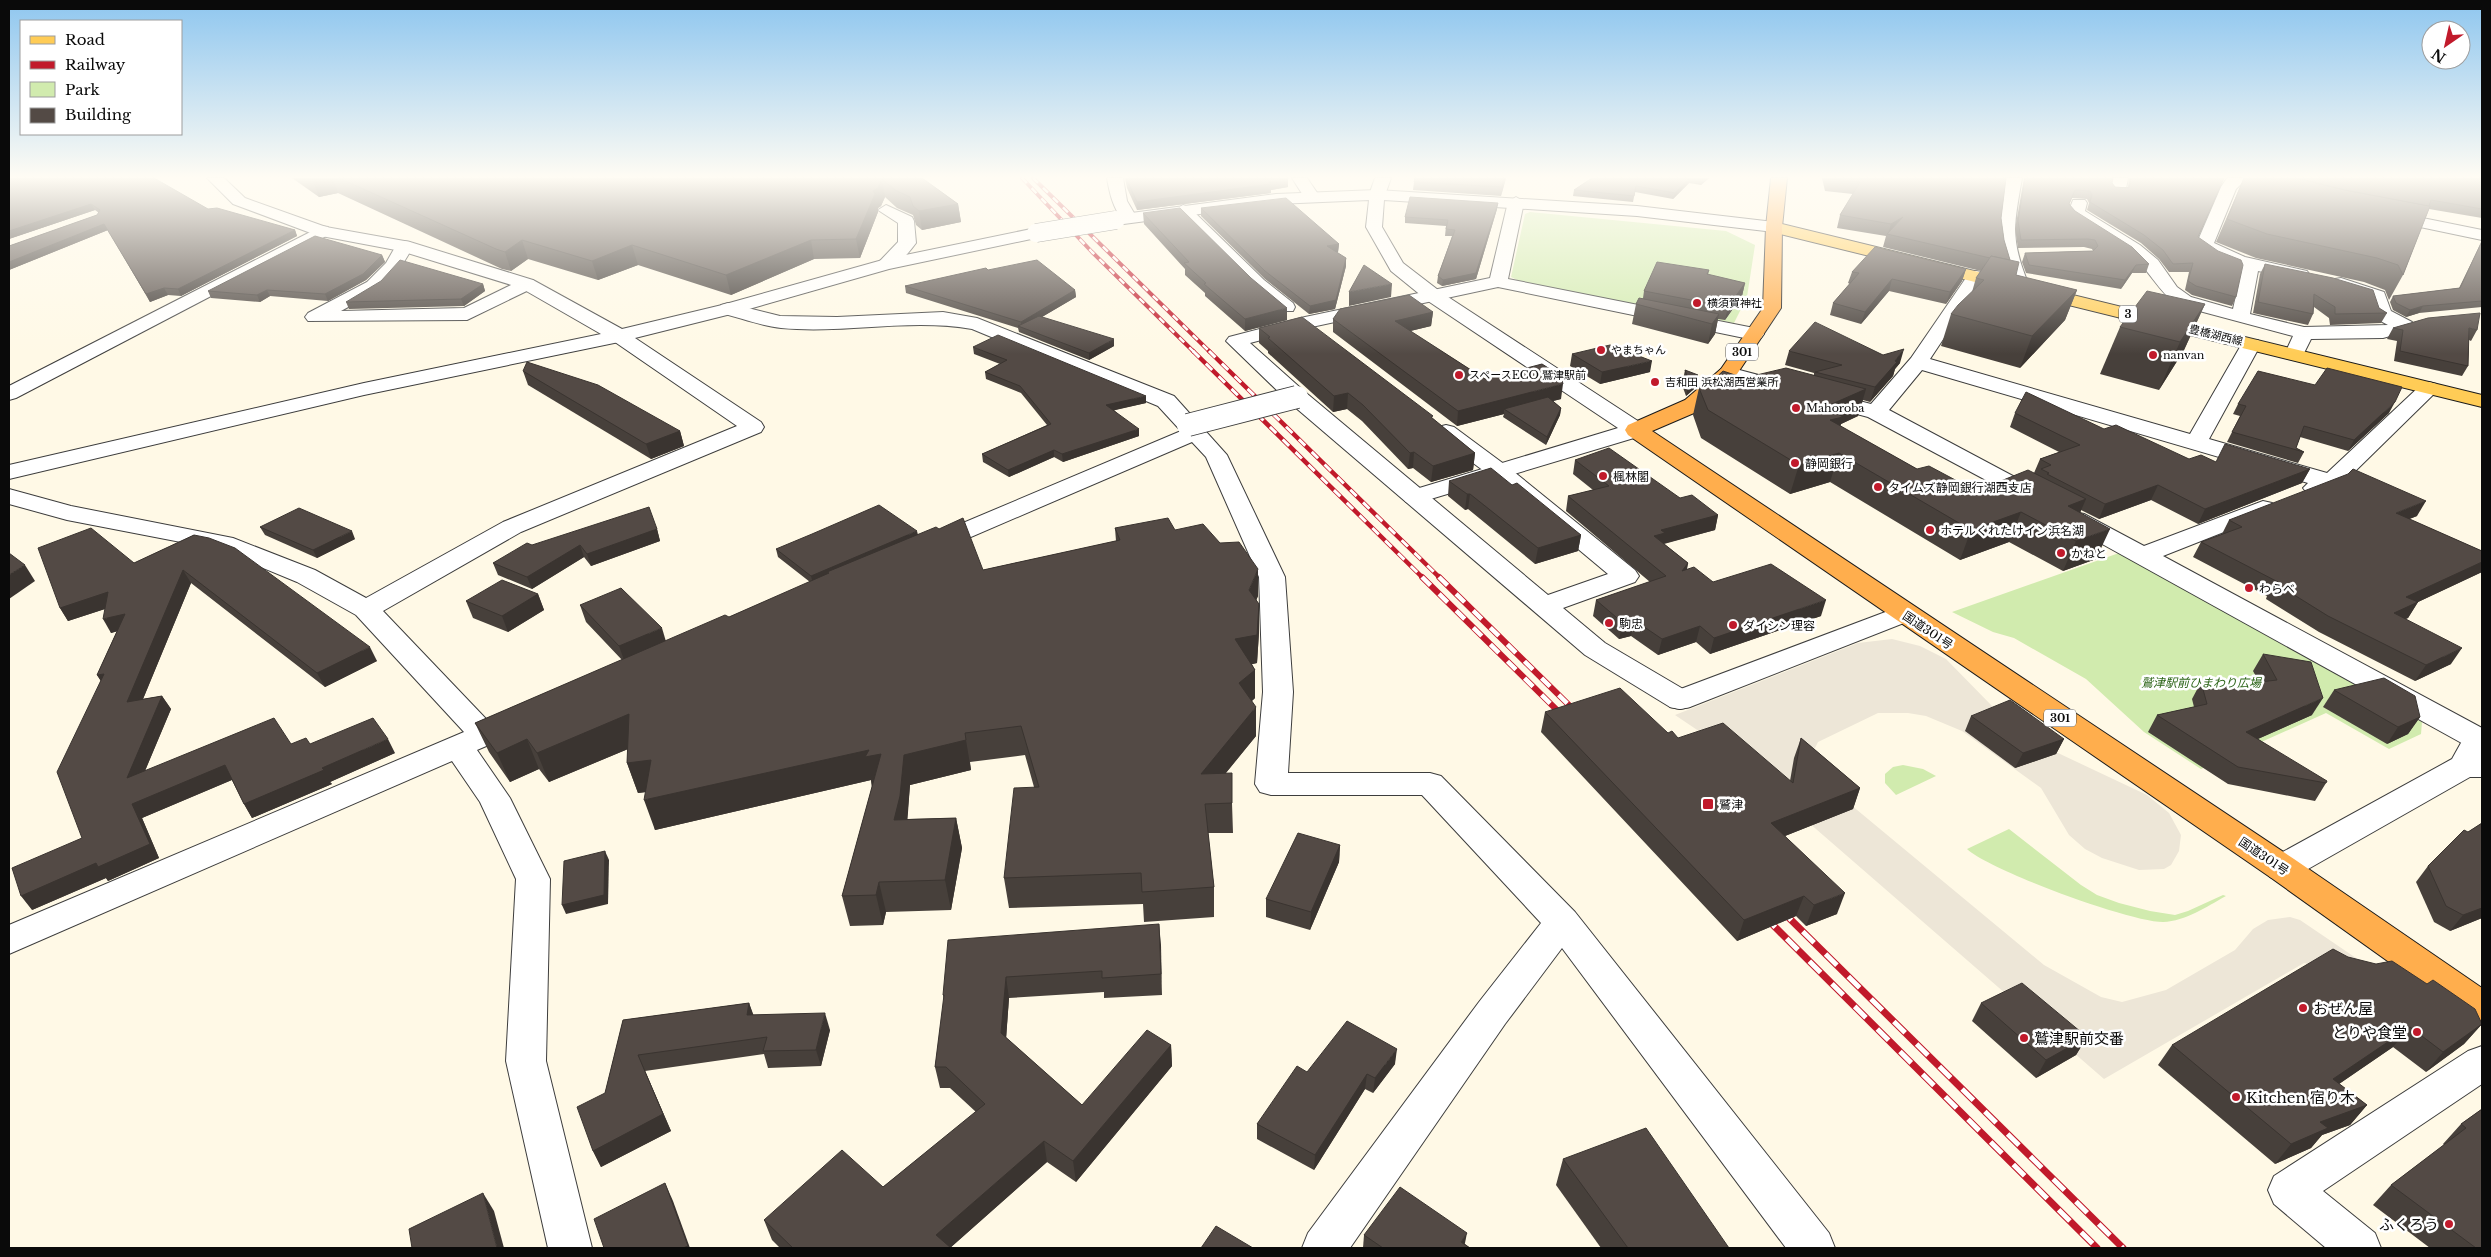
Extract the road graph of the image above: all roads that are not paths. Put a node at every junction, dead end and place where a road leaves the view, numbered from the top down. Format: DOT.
graph roads {
  1 [pos="311,237"];
  2 [pos="353,237"];
  3 [pos="907,237"];
  4 [pos="1018,237"];
  5 [pos="1210,237"];
  6 [pos="1379,237"];
  7 [pos="1508,237"];
  8 [pos="1774,237"];
  9 [pos="1817,237"];
  10 [pos="2006,237"];
  11 [pos="2112,237"];
  12 [pos="2208,237"];
  13 [pos="404,246"];
  14 [pos="2008,255"];
  15 [pos="2027,255"];
  16 [pos="886,264"];
  17 [pos="2245,264"];
  18 [pos="1976,276"];
  19 [pos="1498,282"];
  20 [pos="527,284"];
  21 [pos="2016,286"];
  22 [pos="1436,297"];
  23 [pos="728,309"];
  24 [pos="2235,316"];
  25 [pos="1305,323"];
  26 [pos="2304,332"];
  27 [pos="1754,334"];
  28 [pos="619,336"];
  29 [pos="1328,341"];
  30 [pos="2251,344"];
  31 [pos="2294,355"];
  32 [pos="1918,362"];
  33 [pos="1728,373"];
  34 [pos="2429,388"];
  35 [pos="9,394"];
  36 [pos="1297,397"];
  37 [pos="2482,401"];
  38 [pos="1876,412"];
  39 [pos="1428,418"];
  40 [pos="1192,429"];
  41 [pos="1636,430"];
  42 [pos="2195,444"];
  43 [pos="9,472"];
  44 [pos="1500,472"];
  45 [pos="2331,482"];
  46 [pos="9,496"];
  47 [pos="1414,496"];
  48 [pos="912,553"];
  49 [pos="2144,555"];
  50 [pos="1546,605"];
  51 [pos="366,609"];
  52 [pos="1904,613"];
  53 [pos="539,712"];
  54 [pos="471,741"];
  55 [pos="2476,753"];
  56 [pos="2282,868"];
  57 [pos="1562,922"];
  58 [pos="9,940"];
  59 [pos="2482,1008"];
  60 [pos="2482,1063"];
  61 [pos="570,1248"];
  62 [pos="1324,1248"];
  63 [pos="1813,1248"];
  64 [pos="2359,1248"];
  1 -- 35 [label="street"];
  2 -- 13 [label="street"];
  3 -- 16 [label="street"];
  4 -- 16 [label="street, bridge"];
  5 -- 25 [label="street"];
  6 -- 22 [label="street"];
  7 -- 19 [label="street"];
  8 -- 27 [label="highway, 301"];
  9 -- 18 [label="main road, 豊橋湖西線 / 3"];
  10 -- 14 [label="street"];
  11 -- 24 [label="street"];
  12 -- 17 [label="street"];
  13 -- 20 [label="street"];
  13 -- 20 [label="street"];
  14 -- 15 [label="street"];
  14 -- 21 [label="street"];
  16 -- 23 [label="street"];
  17 -- 24 [label="street"];
  17 -- 26 [label="street"];
  18 -- 21 [label="main road, 豊橋湖西線 / 3"];
  18 -- 32 [label="street"];
  19 -- 22 [label="street"];
  19 -- 27 [label="street"];
  20 -- 28 [label="street"];
  21 -- 30 [label="main road, 豊橋湖西線 / 3"];
  22 -- 25 [label="street"];
  22 -- 41 [label="street"];
  23 -- 28 [label="street"];
  23 -- 40 [label="street"];
  24 -- 26 [label="street"];
  25 -- 29 [label="street"];
  25 -- 36 [label="street"];
  26 -- 31 [label="street"];
  27 -- 33 [label="highway, 301"];
  28 -- 43 [label="street"];
  28 -- 51 [label="street"];
  30 -- 31 [label="main road, 豊橋湖西線 / 3"];
  30 -- 42 [label="street"];
  31 -- 34 [label="main road, 豊橋湖西線 / 3"];
  32 -- 38 [label="street"];
  32 -- 42 [label="street"];
  33 -- 38 [label="street"];
  33 -- 41 [label="highway, 301"];
  34 -- 37 [label="main road, 豊橋湖西線 / 3"];
  34 -- 45 [label="street"];
  36 -- 40 [label="street, bridge"];
  36 -- 47 [label="street"];
  38 -- 49 [label="street"];
  39 -- 44 [label="street"];
  40 -- 48 [label="street"];
  40 -- 57 [label="street"];
  41 -- 44 [label="street"];
  41 -- 52 [label="highway, 国道301号 / 301"];
  42 -- 45 [label="street"];
  44 -- 47 [label="street"];
  44 -- 50 [label="street"];
  45 -- 49 [label="street"];
  46 -- 51 [label="street"];
  47 -- 50 [label="street"];
  49 -- 55 [label="street"];
  50 -- 52 [label="street"];
  51 -- 54 [label="street"];
  52 -- 56 [label="highway, 国道301号 / 301"];
  53 -- 54 [label="street"];
  54 -- 58 [label="street"];
  54 -- 61 [label="street"];
  55 -- 56 [label="street"];
  56 -- 59 [label="highway, 国道301号 / 301"];
  57 -- 62 [label="street"];
  57 -- 63 [label="street"];
  60 -- 64 [label="street"];
}
